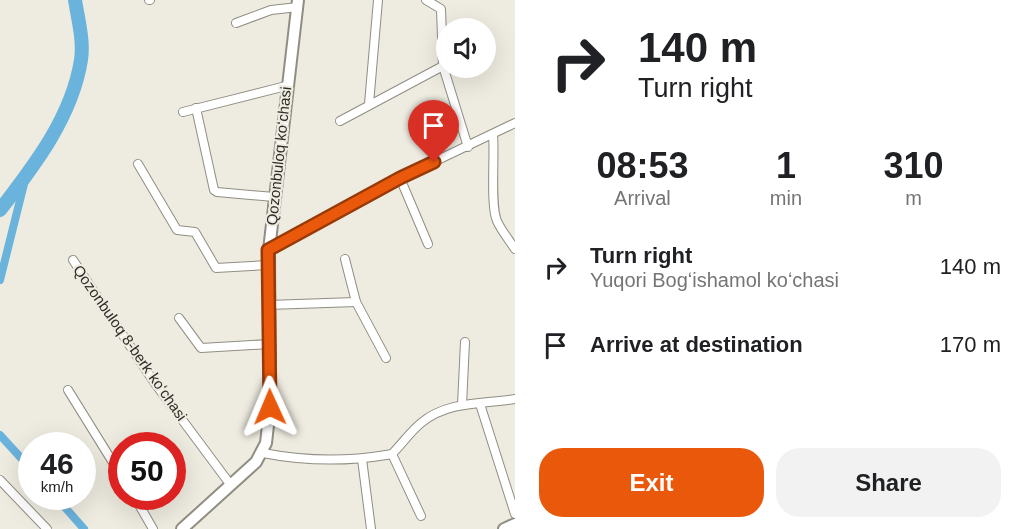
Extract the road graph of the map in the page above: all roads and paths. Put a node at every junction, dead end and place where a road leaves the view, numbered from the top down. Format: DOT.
graph roads {
  1 [pos="378,0"];
  2 [pos="426,0"];
  3 [pos="298,3"];
  4 [pos="441,18"];
  5 [pos="236,23"];
  6 [pos="436,69"];
  7 [pos="446,78"];
  8 [pos="286,86"];
  9 [pos="369,104"];
  10 [pos="196,108"];
  11 [pos="183,112"];
  12 [pos="340,121"];
  13 [pos="515,123"];
  14 [pos="493,135"];
  15 [pos="468,147"];
  16 [pos="138,164"];
  17 [pos="400,178"];
  18 [pos="274,197"];
  19 [pos="428,244"];
  20 [pos="515,249"];
  21 [pos="268,250"];
  22 [pos="345,259"];
  23 [pos="73,260"];
  24 [pos="268,265"];
  25 [pos="356,302"];
  26 [pos="268,305"];
  27 [pos="178,318"];
  28 [pos="465,342"];
  29 [pos="269,344"];
  30 [pos="386,358"];
  31 [pos="68,390"];
  32 [pos="515,399"];
  33 [pos="480,404"];
  34 [pos="462,405"];
  35 [pos="262,453"];
  36 [pos="108,454"];
  37 [pos="392,454"];
  38 [pos="362,459"];
  39 [pos="0,480"];
  40 [pos="230,484"];
  41 [pos="142,510"];
  42 [pos="515,514"];
  43 [pos="421,516"];
  44 [pos="515,524"];
  45 [pos="47,529"];
  46 [pos="153,529"];
  47 [pos="182,529"];
  48 [pos="371,529"];
  49 [pos="504,529"];
  1 -- 9 [label="street"];
  2 -- 4 [label="street"];
  3 -- 5 [label="street"];
  3 -- 8 [label="main road, Qozonbuloq koʻchasi"];
  6 -- 9 [label="street"];
  7 -- 15 [label="street"];
  8 -- 10 [label="street"];
  8 -- 18 [label="main road, Qozonbuloq koʻchasi"];
  9 -- 12 [label="street"];
  10 -- 11 [label="street"];
  10 -- 18 [label="street"];
  13 -- 14 [label="street"];
  14 -- 15 [label="street"];
  14 -- 20 [label="street"];
  15 -- 17 [label="street"];
  16 -- 24 [label="street"];
  17 -- 19 [label="street"];
  17 -- 21 [label="street"];
  18 -- 21 [label="main road, Qozonbuloq koʻchasi"];
  21 -- 24 [label="main road, Qozonbuloq koʻchasi"];
  22 -- 25 [label="street"];
  23 -- 40 [label="street, Qozonbuloq 8-berk koʻchasi"];
  24 -- 26 [label="main road, Qozonbuloq koʻchasi"];
  25 -- 26 [label="street"];
  25 -- 30 [label="street"];
  26 -- 29 [label="main road, Qozonbuloq koʻchasi"];
  27 -- 29 [label="street"];
  28 -- 34 [label="street"];
  29 -- 35 [label="main road, Qozonbuloq koʻchasi"];
  31 -- 36 [label="street"];
  32 -- 33 [label="street"];
  33 -- 34 [label="street"];
  33 -- 42 [label="street"];
  34 -- 37 [label="street"];
  35 -- 38 [label="street"];
  35 -- 40 [label="main road"];
  37 -- 38 [label="street"];
  37 -- 43 [label="street"];
  38 -- 48 [label="street"];
  39 -- 45 [label="street"];
  40 -- 47 [label="main road"];
  41 -- 46 [label="street"];
  44 -- 49 [label="main road"];
}
